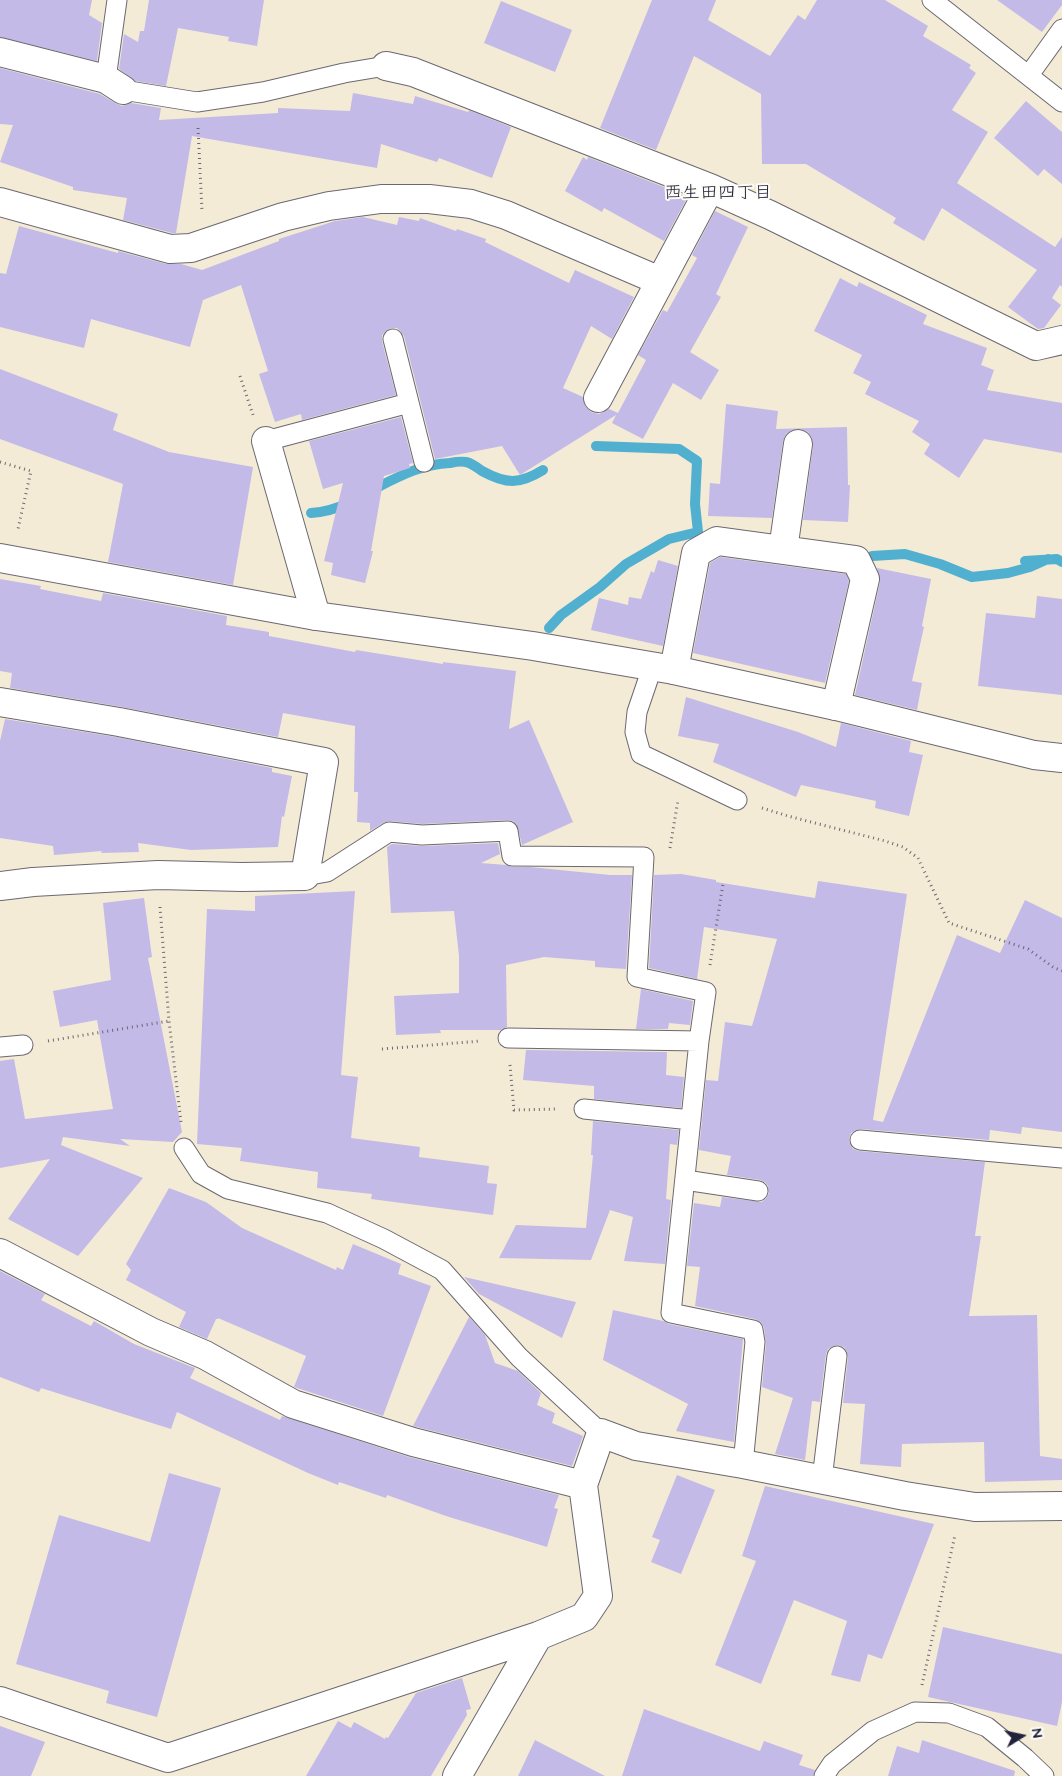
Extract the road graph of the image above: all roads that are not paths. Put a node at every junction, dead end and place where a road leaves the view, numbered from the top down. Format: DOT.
graph roads {
  1 [pos="116,0"];
  2 [pos="932,0"];
  3 [pos="1062,29"];
  4 [pos="0,52"];
  5 [pos="386,66"];
  6 [pos="1029,75"];
  7 [pos="115,85"];
  8 [pos="1062,102"];
  9 [pos="710,188"];
  10 [pos="0,202"];
  11 [pos="660,280"];
  12 [pos="393,339"];
  13 [pos="1062,340"];
  14 [pos="598,398"];
  15 [pos="409,403"];
  16 [pos="266,441"];
  17 [pos="798,444"];
  18 [pos="424,462"];
  19 [pos="783,550"];
  20 [pos="5,560"];
  21 [pos="316,616"];
  22 [pos="663,669"];
  23 [pos="0,702"];
  24 [pos="836,706"];
  25 [pos="1062,758"];
  26 [pos="737,800"];
  27 [pos="305,876"];
  28 [pos="0,886"];
  29 [pos="508,1038"];
  30 [pos="699,1041"];
  31 [pos="23,1045"];
  32 [pos="0,1047"];
  33 [pos="584,1109"];
  34 [pos="690,1120"];
  35 [pos="860,1140"];
  36 [pos="184,1148"];
  37 [pos="1062,1158"];
  38 [pos="685,1180"];
  39 [pos="758,1191"];
  40 [pos="0,1253"];
  41 [pos="837,1356"];
  42 [pos="601,1433"];
  43 [pos="742,1464"];
  44 [pos="822,1479"];
  45 [pos="583,1485"];
  46 [pos="1062,1506"];
  47 [pos="538,1636"];
  48 [pos="0,1701"];
  49 [pos="457,1776"];
  50 [pos="824,1776"];
  51 [pos="1044,1776"];
  1 -- 7 [label="lane"];
  2 -- 6 [label="lane"];
  3 -- 6 [label="lane"];
  4 -- 7 [label="street"];
  5 -- 7 [label="lane"];
  5 -- 9 [label="street"];
  6 -- 8 [label="lane"];
  9 -- 11 [label="street"];
  9 -- 13 [label="street"];
  10 -- 11 [label="street"];
  11 -- 14 [label="street"];
  12 -- 15 [label="lane"];
  15 -- 16 [label="lane"];
  15 -- 18 [label="lane"];
  16 -- 21 [label="street"];
  17 -- 19 [label="street"];
  19 -- 22 [label="street"];
  19 -- 24 [label="street"];
  20 -- 21 [label="street"];
  21 -- 22 [label="street"];
  22 -- 24 [label="street"];
  22 -- 26 [label="lane"];
  23 -- 27 [label="street"];
  24 -- 25 [label="street"];
  27 -- 28 [label="street"];
  27 -- 30 [label="lane"];
  29 -- 30 [label="lane"];
  30 -- 34 [label="lane"];
  31 -- 32 [label="lane"];
  33 -- 34 [label="lane"];
  34 -- 38 [label="lane"];
  35 -- 37 [label="lane"];
  36 -- 42 [label="lane"];
  38 -- 39 [label="lane"];
  38 -- 43 [label="lane"];
  40 -- 45 [label="street"];
  41 -- 44 [label="lane"];
  42 -- 43 [label="street"];
  42 -- 45 [label="street"];
  43 -- 44 [label="street"];
  44 -- 46 [label="street"];
  45 -- 47 [label="street"];
  47 -- 48 [label="street"];
  47 -- 49 [label="street"];
  50 -- 51 [label="lane"];
}
